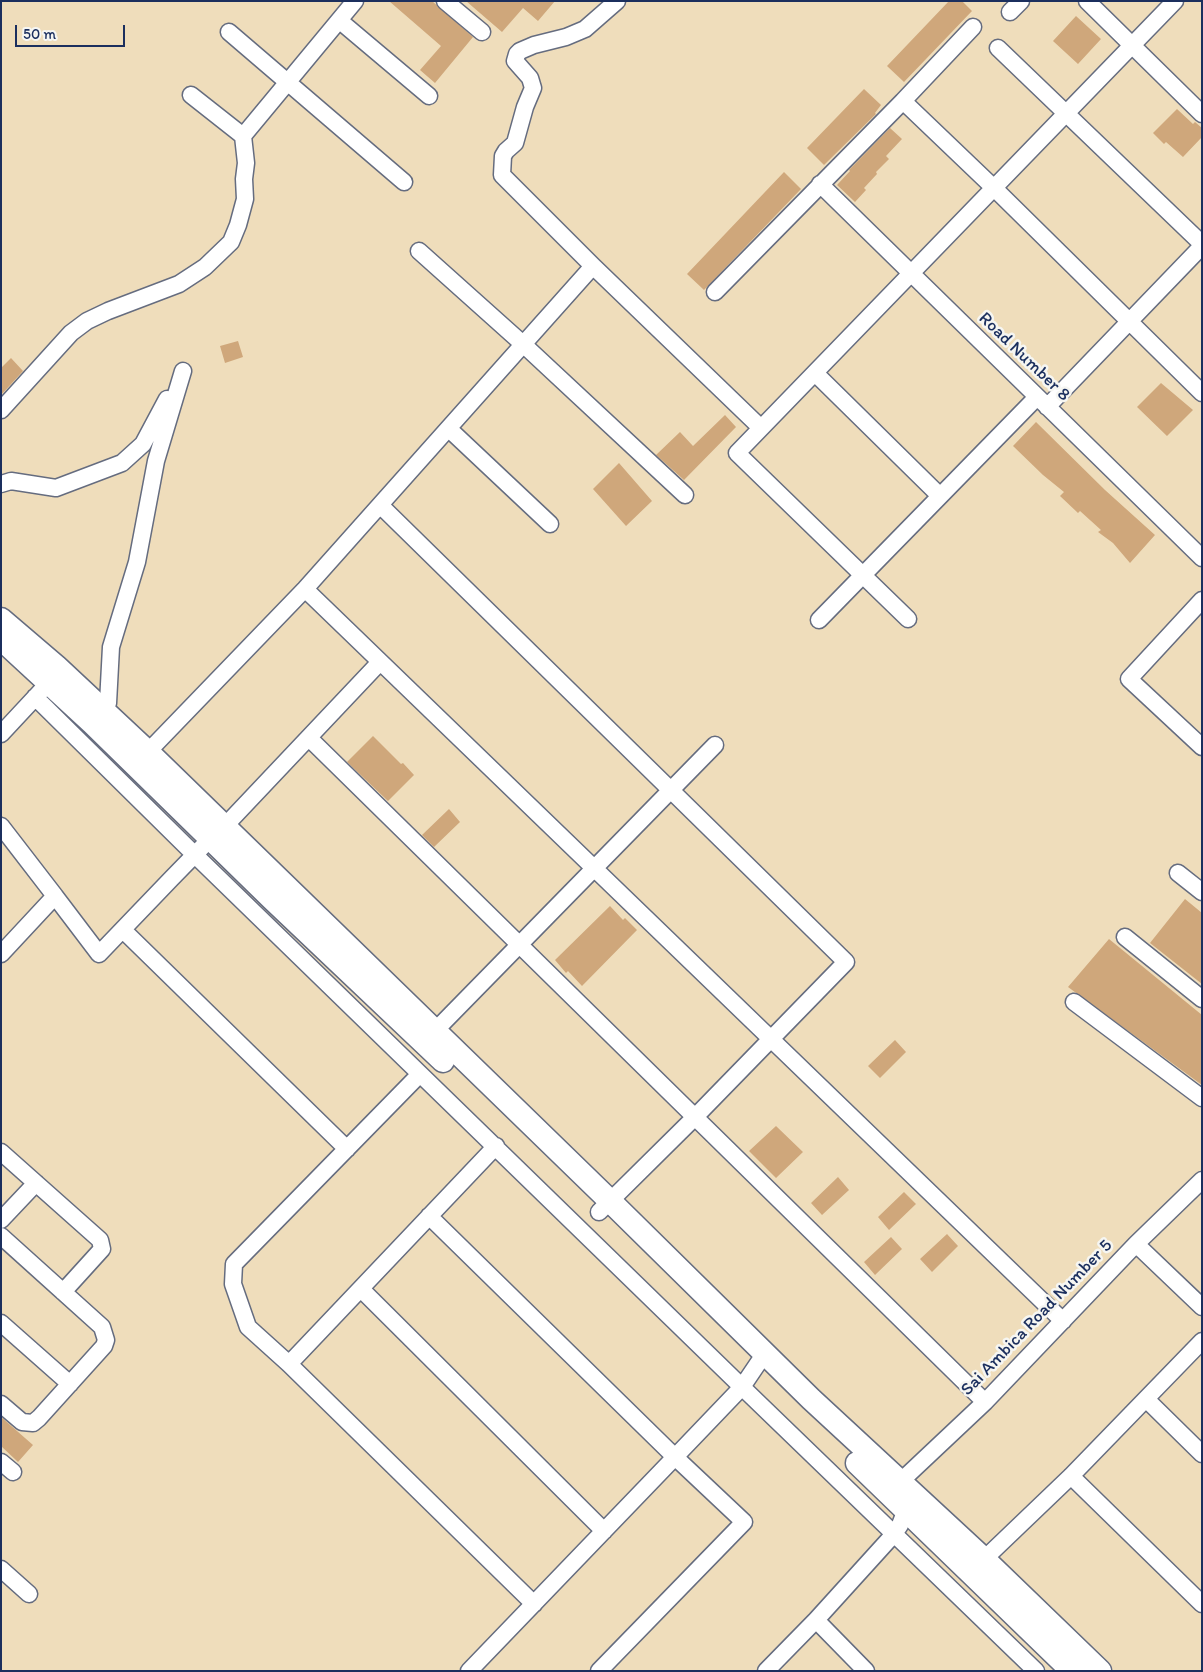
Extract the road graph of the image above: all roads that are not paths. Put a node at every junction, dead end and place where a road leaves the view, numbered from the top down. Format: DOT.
graph roads {
  1 [pos="355,1"];
  2 [pos="445,1"];
  3 [pos="617,1"];
  4 [pos="1087,1"];
  5 [pos="1175,1"];
  6 [pos="340,21"];
  7 [pos="973,26"];
  8 [pos="229,32"];
  9 [pos="482,32"];
  10 [pos="1132,45"];
  11 [pos="998,48"];
  12 [pos="288,82"];
  13 [pos="191,94"];
  14 [pos="429,96"];
  15 [pos="903,101"];
  16 [pos="1066,114"];
  17 [pos="1202,114"];
  18 [pos="243,136"];
  19 [pos="404,182"];
  20 [pos="820,184"];
  21 [pos="994,188"];
  22 [pos="1202,245"];
  23 [pos="419,251"];
  24 [pos="594,266"];
  25 [pos="911,274"];
  26 [pos="715,292"];
  27 [pos="1130,322"];
  28 [pos="524,345"];
  29 [pos="815,373"];
  30 [pos="1202,393"];
  31 [pos="1042,402"];
  32 [pos="1,410"];
  33 [pos="761,428"];
  34 [pos="449,429"];
  35 [pos="1,484"];
  36 [pos="685,496"];
  37 [pos="940,496"];
  38 [pos="380,505"];
  39 [pos="550,524"];
  40 [pos="1202,558"];
  41 [pos="863,575"];
  42 [pos="305,589"];
  43 [pos="1202,600"];
  44 [pos="1,618"];
  45 [pos="908,619"];
  46 [pos="819,620"];
  47 [pos="1,639"];
  48 [pos="380,662"];
  49 [pos="42,690"];
  50 [pos="98,717"];
  51 [pos="1,734"];
  52 [pos="310,738"];
  53 [pos="715,745"];
  54 [pos="1202,747"];
  55 [pos="142,759"];
  56 [pos="671,790"];
  57 [pos="1,826"];
  58 [pos="217,833"];
  59 [pos="195,855"];
  60 [pos="594,868"];
  61 [pos="1178,873"];
  62 [pos="1202,892"];
  63 [pos="55,896"];
  64 [pos="123,930"];
  65 [pos="1125,937"];
  66 [pos="519,944"];
  67 [pos="1,954"];
  68 [pos="1202,999"];
  69 [pos="1074,1002"];
  70 [pos="429,1037"];
  71 [pos="771,1039"];
  72 [pos="420,1074"];
  73 [pos="1202,1098"];
  74 [pos="695,1117"];
  75 [pos="496,1146"];
  76 [pos="347,1149"];
  77 [pos="1,1152"];
  78 [pos="1202,1180"];
  79 [pos="36,1183"];
  80 [pos="604,1206"];
  81 [pos="429,1216"];
  82 [pos="1,1220"];
  83 [pos="1,1236"];
  84 [pos="1136,1244"];
  85 [pos="361,1289"];
  86 [pos="63,1292"];
  87 [pos="1202,1307"];
  88 [pos="1063,1321"];
  89 [pos="1,1323"];
  90 [pos="1202,1341"];
  91 [pos="761,1359"];
  92 [pos="289,1364"];
  93 [pos="70,1384"];
  94 [pos="742,1388"];
  95 [pos="1146,1399"];
  96 [pos="985,1402"];
  97 [pos="1,1404"];
  98 [pos="1202,1454"];
  99 [pos="676,1457"];
  100 [pos="1071,1476"];
  101 [pos="906,1495"];
  102 [pos="604,1531"];
  103 [pos="894,1534"];
  104 [pos="977,1566"];
  105 [pos="1,1569"];
  106 [pos="30,1594"];
  107 [pos="534,1604"];
  108 [pos="1202,1604"];
  109 [pos="816,1620"];
  110 [pos="469,1671"];
  111 [pos="599,1671"];
  112 [pos="766,1671"];
  113 [pos="866,1671"];
  114 [pos="1036,1671"];
  115 [pos="1072,1671"];
  116 [pos="1100,1671"];
  1 -- 6 [label="street"];
  2 -- 9 [label="street"];
  3 -- 24 [label="street"];
  4 -- 10 [label="street"];
  5 -- 10 [label="street"];
  6 -- 12 [label="street"];
  6 -- 14 [label="street"];
  7 -- 15 [label="street"];
  8 -- 12 [label="street"];
  10 -- 16 [label="street"];
  10 -- 17 [label="street"];
  11 -- 16 [label="street"];
  12 -- 18 [label="street"];
  12 -- 19 [label="street"];
  13 -- 18 [label="street"];
  15 -- 20 [label="street"];
  15 -- 21 [label="street"];
  16 -- 21 [label="street"];
  16 -- 22 [label="street"];
  18 -- 32 [label="street"];
  20 -- 25 [label="street, Road Number 8"];
  20 -- 26 [label="street"];
  21 -- 25 [label="street"];
  21 -- 27 [label="street"];
  22 -- 27 [label="street"];
  23 -- 28 [label="street"];
  24 -- 28 [label="street"];
  24 -- 33 [label="street"];
  25 -- 29 [label="street"];
  25 -- 31 [label="street, Road Number 8"];
  27 -- 30 [label="street"];
  27 -- 31 [label="street"];
  28 -- 34 [label="street"];
  28 -- 36 [label="street"];
  29 -- 33 [label="street"];
  29 -- 37 [label="street"];
  31 -- 37 [label="street"];
  31 -- 40 [label="street, Road Number 8"];
  33 -- 41 [label="street"];
  34 -- 38 [label="street"];
  34 -- 39 [label="street"];
  35 -- 50 [label="street"];
  37 -- 41 [label="street"];
  38 -- 42 [label="street"];
  38 -- 56 [label="street"];
  41 -- 45 [label="street"];
  41 -- 46 [label="street"];
  42 -- 48 [label="street"];
  42 -- 55 [label="street"];
  43 -- 54 [label="street"];
  44 -- 50 [label="street"];
  47 -- 49 [label="street"];
  48 -- 52 [label="street"];
  48 -- 60 [label="street"];
  49 -- 50 [label="street"];
  49 -- 51 [label="street"];
  49 -- 59 [label="street"];
  50 -- 55 [label="street"];
  52 -- 58 [label="street"];
  52 -- 66 [label="street"];
  53 -- 56 [label="street"];
  55 -- 58 [label="street"];
  56 -- 60 [label="street"];
  56 -- 71 [label="street"];
  57 -- 63 [label="street"];
  58 -- 59 [label="street"];
  58 -- 70 [label="street"];
  59 -- 64 [label="street"];
  59 -- 72 [label="street"];
  60 -- 66 [label="street"];
  60 -- 71 [label="street"];
  61 -- 62 [label="street"];
  63 -- 64 [label="street"];
  63 -- 67 [label="street"];
  64 -- 76 [label="street"];
  65 -- 68 [label="street"];
  66 -- 70 [label="street"];
  66 -- 74 [label="street"];
  69 -- 73 [label="street"];
  70 -- 80 [label="street"];
  71 -- 74 [label="street"];
  71 -- 88 [label="street"];
  72 -- 75 [label="street"];
  72 -- 76 [label="street"];
  74 -- 80 [label="street"];
  74 -- 96 [label="street"];
  75 -- 81 [label="street"];
  75 -- 94 [label="street"];
  76 -- 92 [label="street"];
  77 -- 79 [label="street"];
  78 -- 84 [label="street, Sai Ambica Road Number 5"];
  79 -- 82 [label="street"];
  79 -- 86 [label="street"];
  80 -- 91 [label="street"];
  81 -- 85 [label="street"];
  81 -- 99 [label="street"];
  83 -- 86 [label="street"];
  84 -- 87 [label="street"];
  84 -- 88 [label="street, Sai Ambica Road Number 5"];
  85 -- 92 [label="street"];
  85 -- 102 [label="street"];
  86 -- 93 [label="street"];
  88 -- 96 [label="street, Sai Ambica Road Number 5"];
  89 -- 93 [label="street"];
  90 -- 95 [label="street"];
  91 -- 94 [label="street"];
  91 -- 101 [label="street"];
  92 -- 107 [label="street"];
  93 -- 97 [label="street"];
  94 -- 99 [label="street"];
  94 -- 103 [label="street"];
  95 -- 98 [label="street"];
  95 -- 100 [label="street"];
  96 -- 101 [label="street, Sai Ambica Road Number 5"];
  99 -- 102 [label="street"];
  99 -- 111 [label="street"];
  100 -- 104 [label="street"];
  100 -- 108 [label="street"];
  101 -- 103 [label="street"];
  101 -- 104 [label="street"];
  102 -- 107 [label="street"];
  103 -- 109 [label="street"];
  103 -- 114 [label="street"];
  104 -- 115 [label="street"];
  104 -- 116 [label="street"];
  105 -- 106 [label="street"];
  107 -- 110 [label="street"];
  109 -- 112 [label="street"];
  109 -- 113 [label="street"];
}
